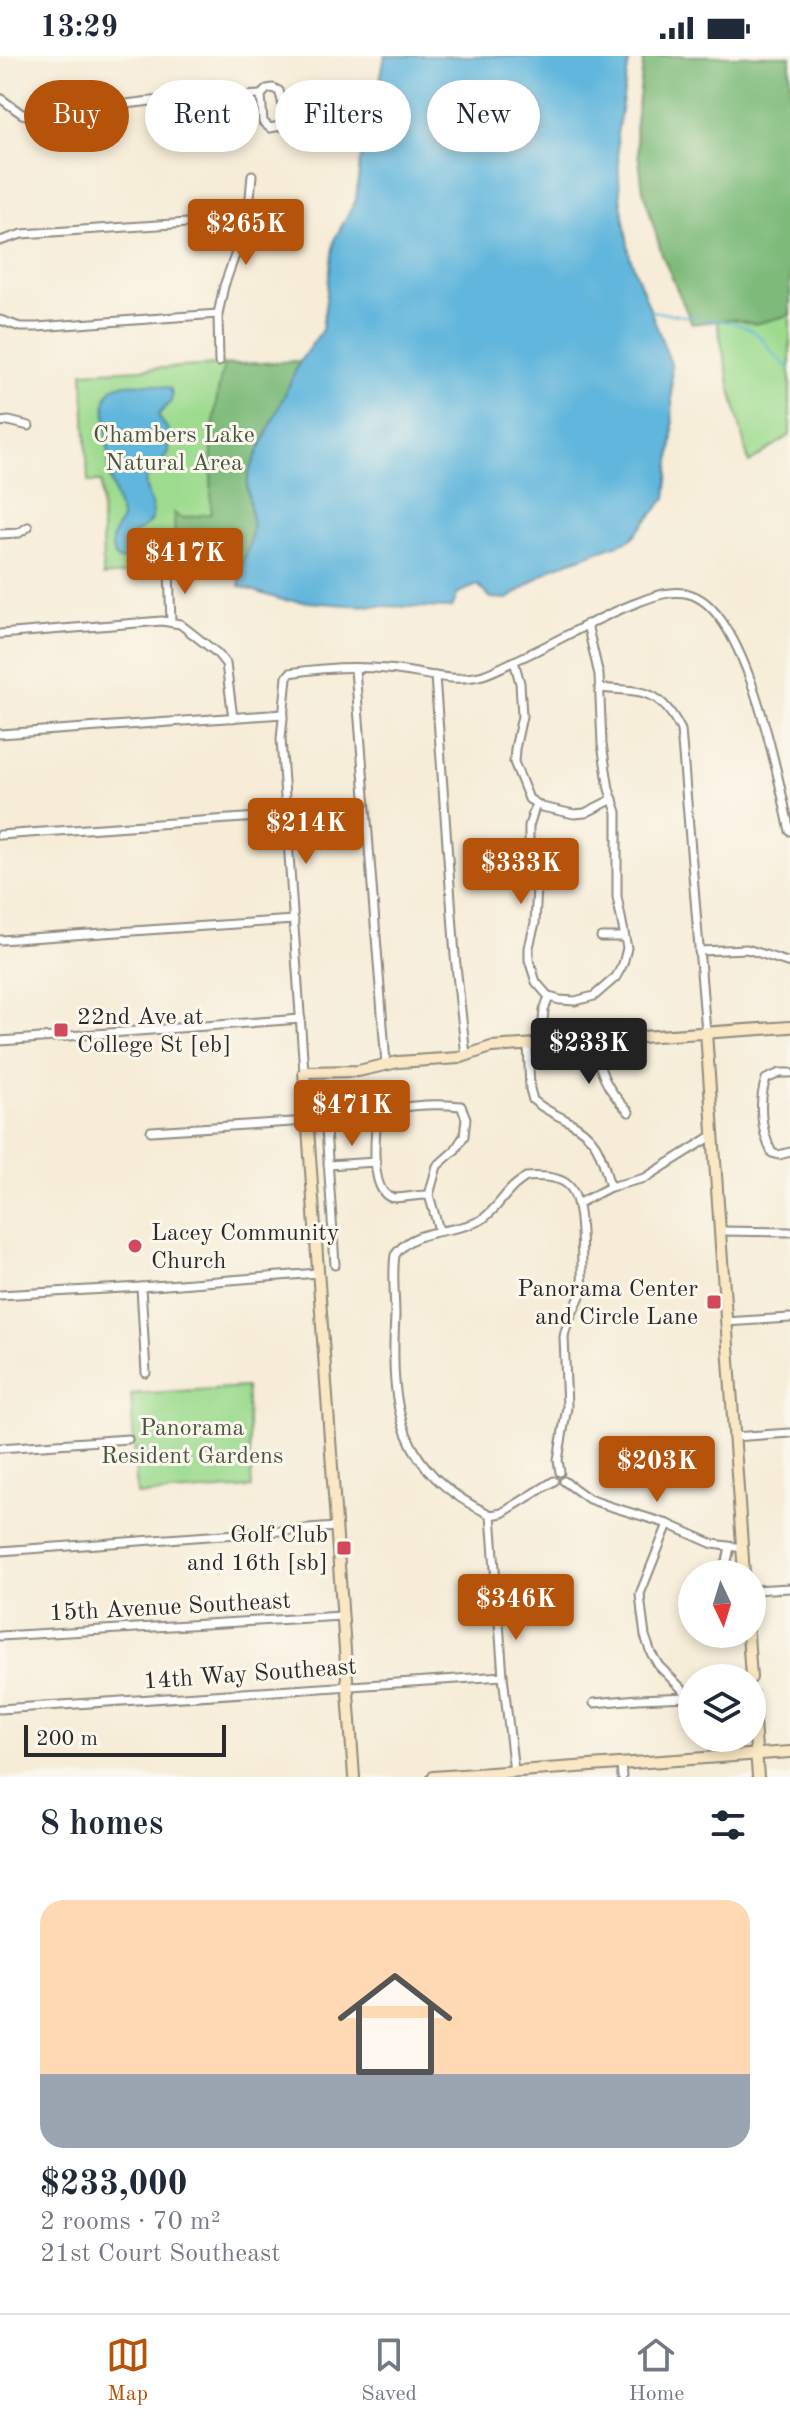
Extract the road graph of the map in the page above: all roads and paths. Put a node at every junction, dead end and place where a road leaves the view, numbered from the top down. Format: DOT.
graph roads {
  1 [pos="261,95"];
  2 [pos="0,98"];
  3 [pos="24,115"];
  4 [pos="252,175"];
  5 [pos="248,219"];
  6 [pos="0,241"];
  7 [pos="218,314"];
  8 [pos="1,323"];
  9 [pos="219,362"];
  10 [pos="0,422"];
  11 [pos="29,426"];
  12 [pos="28,527"];
  13 [pos="0,534"];
  14 [pos="169,572"];
  15 [pos="171,622"];
  16 [pos="587,624"];
  17 [pos="0,634"];
  18 [pos="514,661"];
  19 [pos="355,669"];
  20 [pos="435,676"];
  21 [pos="599,688"];
  22 [pos="283,714"];
  23 [pos="233,718"];
  24 [pos="0,734"];
  25 [pos="613,799"];
  26 [pos="536,804"];
  27 [pos="286,815"];
  28 [pos="790,831"];
  29 [pos="0,835"];
  30 [pos="294,920"];
  31 [pos="601,937"];
  32 [pos="624,937"];
  33 [pos="0,940"];
  34 [pos="699,951"];
  35 [pos="790,963"];
  36 [pos="549,997"];
  37 [pos="301,1019"];
  38 [pos="790,1027"];
  39 [pos="706,1032"];
  40 [pos="790,1033"];
  41 [pos="596,1040"];
  42 [pos="0,1041"];
  43 [pos="541,1043"];
  44 [pos="528,1044"];
  45 [pos="466,1056"];
  46 [pos="386,1064"];
  47 [pos="304,1072"];
  48 [pos="790,1073"];
  49 [pos="324,1099"];
  50 [pos="629,1112"];
  51 [pos="308,1121"];
  52 [pos="151,1131"];
  53 [pos="712,1136"];
  54 [pos="790,1152"];
  55 [pos="376,1162"];
  56 [pos="328,1165"];
  57 [pos="610,1187"];
  58 [pos="429,1195"];
  59 [pos="579,1203"];
  60 [pos="439,1230"];
  61 [pos="719,1231"];
  62 [pos="790,1232"];
  63 [pos="335,1265"];
  64 [pos="318,1273"];
  65 [pos="141,1287"];
  66 [pos="0,1295"];
  67 [pos="790,1318"];
  68 [pos="725,1322"];
  69 [pos="146,1373"];
  70 [pos="790,1433"];
  71 [pos="733,1437"];
  72 [pos="128,1439"];
  73 [pos="0,1448"];
  74 [pos="560,1472"];
  75 [pos="554,1481"];
  76 [pos="564,1481"];
  77 [pos="491,1515"];
  78 [pos="668,1524"];
  79 [pos="336,1527"];
  80 [pos="730,1547"];
  81 [pos="743,1548"];
  82 [pos="0,1551"];
  83 [pos="727,1560"];
  84 [pos="743,1560"];
  85 [pos="790,1588"];
  86 [pos="766,1589"];
  87 [pos="342,1616"];
  88 [pos="0,1636"];
  89 [pos="503,1676"];
  90 [pos="678,1685"];
  91 [pos="347,1686"];
  92 [pos="678,1698"];
  93 [pos="594,1703"];
  94 [pos="0,1709"];
  95 [pos="790,1752"];
  96 [pos="756,1754"];
  97 [pos="621,1763"];
  98 [pos="514,1772"];
  99 [pos="490,1776"];
  100 [pos="354,1777"];
  101 [pos="433,1777"];
  102 [pos="622,1777"];
  103 [pos="758,1777"];
  1 -- 1 [label="street"];
  2 -- 3 [label="street"];
  4 -- 5 [label="street"];
  5 -- 6 [label="street"];
  5 -- 7 [label="street"];
  7 -- 8 [label="street"];
  7 -- 9 [label="street"];
  10 -- 11 [label="street"];
  12 -- 13 [label="street"];
  14 -- 15 [label="street"];
  15 -- 17 [label="street"];
  15 -- 23 [label="street"];
  16 -- 18 [label="street"];
  16 -- 21 [label="street"];
  16 -- 28 [label="street"];
  18 -- 20 [label="street"];
  18 -- 26 [label="street"];
  19 -- 20 [label="street"];
  19 -- 22 [label="street"];
  19 -- 46 [label="street"];
  20 -- 45 [label="street"];
  21 -- 25 [label="street"];
  21 -- 34 [label="street"];
  22 -- 23 [label="street"];
  22 -- 27 [label="street"];
  23 -- 24 [label="street"];
  25 -- 26 [label="street"];
  25 -- 32 [label="street"];
  26 -- 36 [label="street"];
  27 -- 29 [label="street"];
  27 -- 30 [label="street"];
  30 -- 33 [label="street"];
  30 -- 37 [label="street"];
  31 -- 32 [label="street"];
  32 -- 36 [label="street"];
  34 -- 35 [label="street"];
  34 -- 39 [label="street"];
  36 -- 43 [label="street"];
  37 -- 42 [label="street"];
  37 -- 47 [label="street"];
  38 -- 39 [label="street"];
  38 -- 40 [label="street"];
  39 -- 41 [label="street"];
  39 -- 53 [label="street"];
  41 -- 43 [label="street"];
  41 -- 50 [label="street"];
  43 -- 44 [label="street"];
  44 -- 45 [label="street"];
  44 -- 57 [label="street"];
  45 -- 46 [label="street"];
  46 -- 47 [label="street"];
  47 -- 51 [label="street"];
  48 -- 54 [label="street"];
  49 -- 56 [label="street"];
  51 -- 52 [label="street"];
  51 -- 64 [label="street"];
  53 -- 57 [label="street"];
  53 -- 61 [label="street"];
  55 -- 56 [label="street"];
  55 -- 58 [label="street"];
  55 -- 58 [label="street"];
  56 -- 63 [label="street"];
  57 -- 59 [label="street"];
  58 -- 60 [label="street"];
  59 -- 60 [label="street"];
  59 -- 74 [label="street"];
  60 -- 77 [label="street"];
  61 -- 62 [label="street"];
  61 -- 68 [label="street"];
  64 -- 65 [label="street"];
  64 -- 79 [label="street"];
  65 -- 66 [label="street"];
  65 -- 69 [label="street"];
  67 -- 68 [label="street"];
  68 -- 71 [label="street"];
  70 -- 71 [label="street"];
  71 -- 81 [label="street"];
  72 -- 73 [label="street"];
  75 -- 77 [label="street"];
  76 -- 78 [label="street"];
  77 -- 89 [label="street"];
  78 -- 80 [label="street"];
  78 -- 90 [label="street"];
  79 -- 82 [label="street"];
  79 -- 87 [label="street"];
  80 -- 81 [label="street"];
  80 -- 83 [label="street"];
  81 -- 84 [label="street"];
  85 -- 86 [label="street"];
  87 -- 88 [label="street, 15th Avenue Southeast"];
  87 -- 91 [label="street"];
  89 -- 91 [label="street, 14th Way Southeast"];
  89 -- 98 [label="street"];
  91 -- 94 [label="street, 14th Way Southeast"];
  91 -- 100 [label="street"];
  92 -- 93 [label="street"];
  95 -- 96 [label="street"];
  96 -- 97 [label="street"];
  96 -- 103 [label="street"];
  97 -- 98 [label="street"];
  97 -- 102 [label="street"];
  98 -- 99 [label="street"];
  99 -- 101 [label="street"];
}
